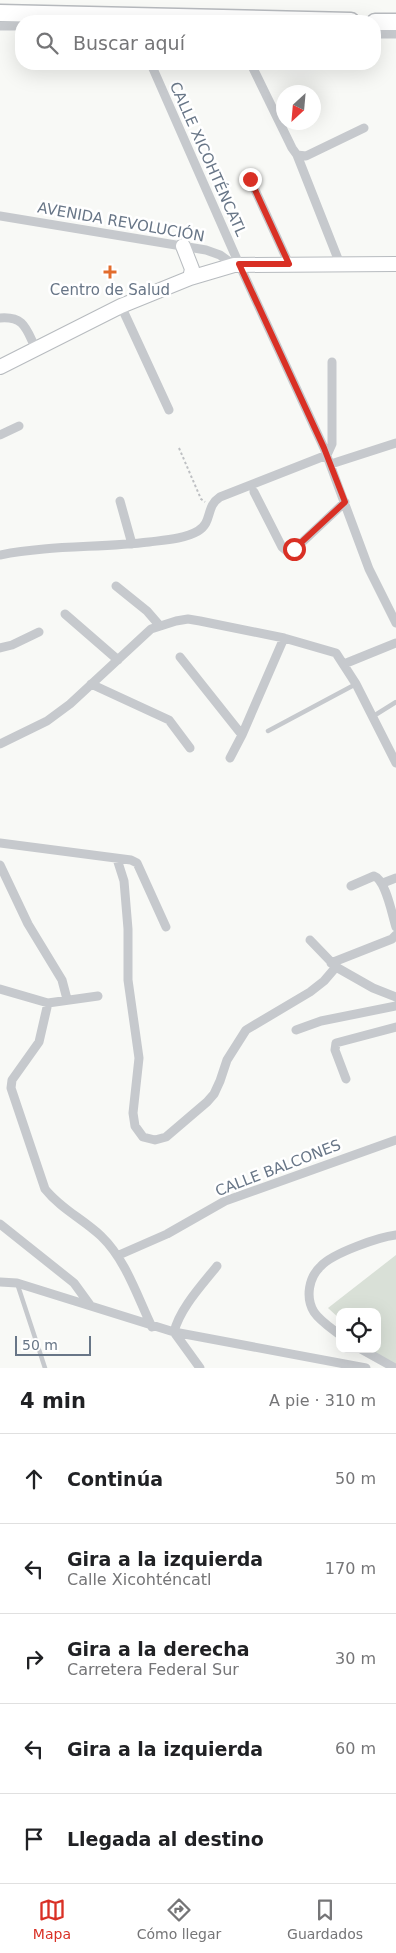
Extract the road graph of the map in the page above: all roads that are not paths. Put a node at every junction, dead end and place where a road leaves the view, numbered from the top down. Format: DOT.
graph roads {
  1 [pos="0,13"];
  2 [pos="88,15"];
  3 [pos="381,22"];
  4 [pos="396,22"];
  5 [pos="0,26"];
  6 [pos="15,26"];
  7 [pos="381,34"];
  8 [pos="396,34"];
  9 [pos="154,70"];
  10 [pos="254,70"];
  11 [pos="364,128"];
  12 [pos="298,155"];
  13 [pos="250,179"];
  14 [pos="0,216"];
  15 [pos="183,246"];
  16 [pos="289,264"];
  17 [pos="340,264"];
  18 [pos="396,264"];
  19 [pos="237,265"];
  20 [pos="190,278"];
  21 [pos="121,306"];
  22 [pos="0,318"];
  23 [pos="36,349"];
  24 [pos="332,362"];
  25 [pos="0,367"];
  26 [pos="169,410"];
  27 [pos="19,426"];
  28 [pos="0,435"];
  29 [pos="396,443"];
  30 [pos="329,460"];
  31 [pos="254,492"];
  32 [pos="120,502"];
  33 [pos="345,502"];
  34 [pos="132,544"];
  35 [pos="0,555"];
  36 [pos="116,586"];
  37 [pos="65,614"];
  38 [pos="396,623"];
  39 [pos="160,626"];
  40 [pos="39,632"];
  41 [pos="284,638"];
  42 [pos="396,643"];
  43 [pos="0,648"];
  44 [pos="180,656"];
  45 [pos="118,660"];
  46 [pos="344,664"];
  47 [pos="91,684"];
  48 [pos="356,684"];
  49 [pos="396,702"];
  50 [pos="372,717"];
  51 [pos="268,731"];
  52 [pos="242,735"];
  53 [pos="0,744"];
  54 [pos="190,748"];
  55 [pos="230,758"];
  56 [pos="396,763"];
  57 [pos="0,843"];
  58 [pos="117,859"];
  59 [pos="0,865"];
  60 [pos="396,878"];
  61 [pos="383,883"];
  62 [pos="351,886"];
  63 [pos="166,927"];
  64 [pos="396,927"];
  65 [pos="396,935"];
  66 [pos="310,940"];
  67 [pos="334,965"];
  68 [pos="0,989"];
  69 [pos="98,996"];
  70 [pos="396,997"];
  71 [pos="67,999"];
  72 [pos="48,1002"];
  73 [pos="396,1006"];
  74 [pos="396,1027"];
  75 [pos="296,1030"];
  76 [pos="346,1079"];
  77 [pos="396,1140"];
  78 [pos="0,1224"];
  79 [pos="396,1235"];
  80 [pos="119,1255"];
  81 [pos="218,1266"];
  82 [pos="0,1282"];
  83 [pos="17,1284"];
  84 [pos="90,1305"];
  85 [pos="152,1327"];
  86 [pos="174,1332"];
  87 [pos="336,1332"];
  88 [pos="368,1353"];
  89 [pos="45,1368"];
  90 [pos="200,1368"];
  91 [pos="366,1368"];
  92 [pos="395,1368"];
  1 -- 2 [label="highway"];
  3 -- 4 [label="highway"];
  5 -- 6 [label="street"];
  7 -- 8 [label="street"];
  9 -- 19 [label="street, CALLE XICOHTÉNCATL"];
  10 -- 12 [label="street"];
  11 -- 12 [label="street"];
  12 -- 17 [label="street"];
  13 -- 16 [label="street"];
  14 -- 15 [label="street, AVENIDA REVOLUCIÓN"];
  15 -- 19 [label="street, AVENIDA REVOLUCIÓN"];
  15 -- 20 [label="main road"];
  16 -- 17 [label="main road"];
  16 -- 19 [label="main road"];
  17 -- 18 [label="main road"];
  19 -- 20 [label="main road"];
  19 -- 30 [label="street, CALLE XICOHTÉNCATL"];
  20 -- 21 [label="main road"];
  21 -- 23 [label="main road"];
  21 -- 26 [label="street"];
  22 -- 23 [label="street"];
  23 -- 25 [label="main road"];
  24 -- 30 [label="street"];
  27 -- 28 [label="street"];
  29 -- 30 [label="street"];
  30 -- 33 [label="street, CALLE XICOHTÉNCATL"];
  30 -- 34 [label="street"];
  31 -- 33 [label="street"];
  32 -- 34 [label="street"];
  33 -- 38 [label="street, CALLE XICOHTÉNCATL"];
  34 -- 35 [label="street"];
  36 -- 39 [label="street"];
  37 -- 45 [label="street"];
  39 -- 41 [label="street"];
  39 -- 45 [label="street"];
  40 -- 43 [label="street"];
  41 -- 46 [label="street"];
  41 -- 52 [label="street"];
  42 -- 46 [label="street"];
  44 -- 52 [label="street"];
  45 -- 47 [label="street"];
  46 -- 48 [label="street"];
  47 -- 53 [label="street"];
  47 -- 54 [label="street"];
  48 -- 50 [label="street"];
  48 -- 51 [label="lane"];
  49 -- 50 [label="lane"];
  50 -- 56 [label="street"];
  52 -- 55 [label="street"];
  57 -- 58 [label="street"];
  58 -- 63 [label="street"];
  58 -- 67 [label="street"];
  59 -- 71 [label="street"];
  60 -- 61 [label="street"];
  61 -- 62 [label="street"];
  61 -- 64 [label="street"];
  65 -- 67 [label="street"];
  66 -- 67 [label="street"];
  67 -- 70 [label="street"];
  68 -- 72 [label="street"];
  69 -- 71 [label="street"];
  71 -- 72 [label="street"];
  72 -- 80 [label="street"];
  73 -- 75 [label="street"];
  74 -- 76 [label="street"];
  77 -- 80 [label="street, CALLE BALCONES"];
  78 -- 84 [label="street"];
  79 -- 87 [label="street"];
  80 -- 85 [label="street"];
  81 -- 86 [label="street"];
  82 -- 83 [label="street"];
  83 -- 84 [label="street"];
  83 -- 89 [label="lane"];
  84 -- 85 [label="street"];
  85 -- 86 [label="street"];
  86 -- 90 [label="street"];
  86 -- 91 [label="street"];
  88 -- 92 [label="street"];
}
